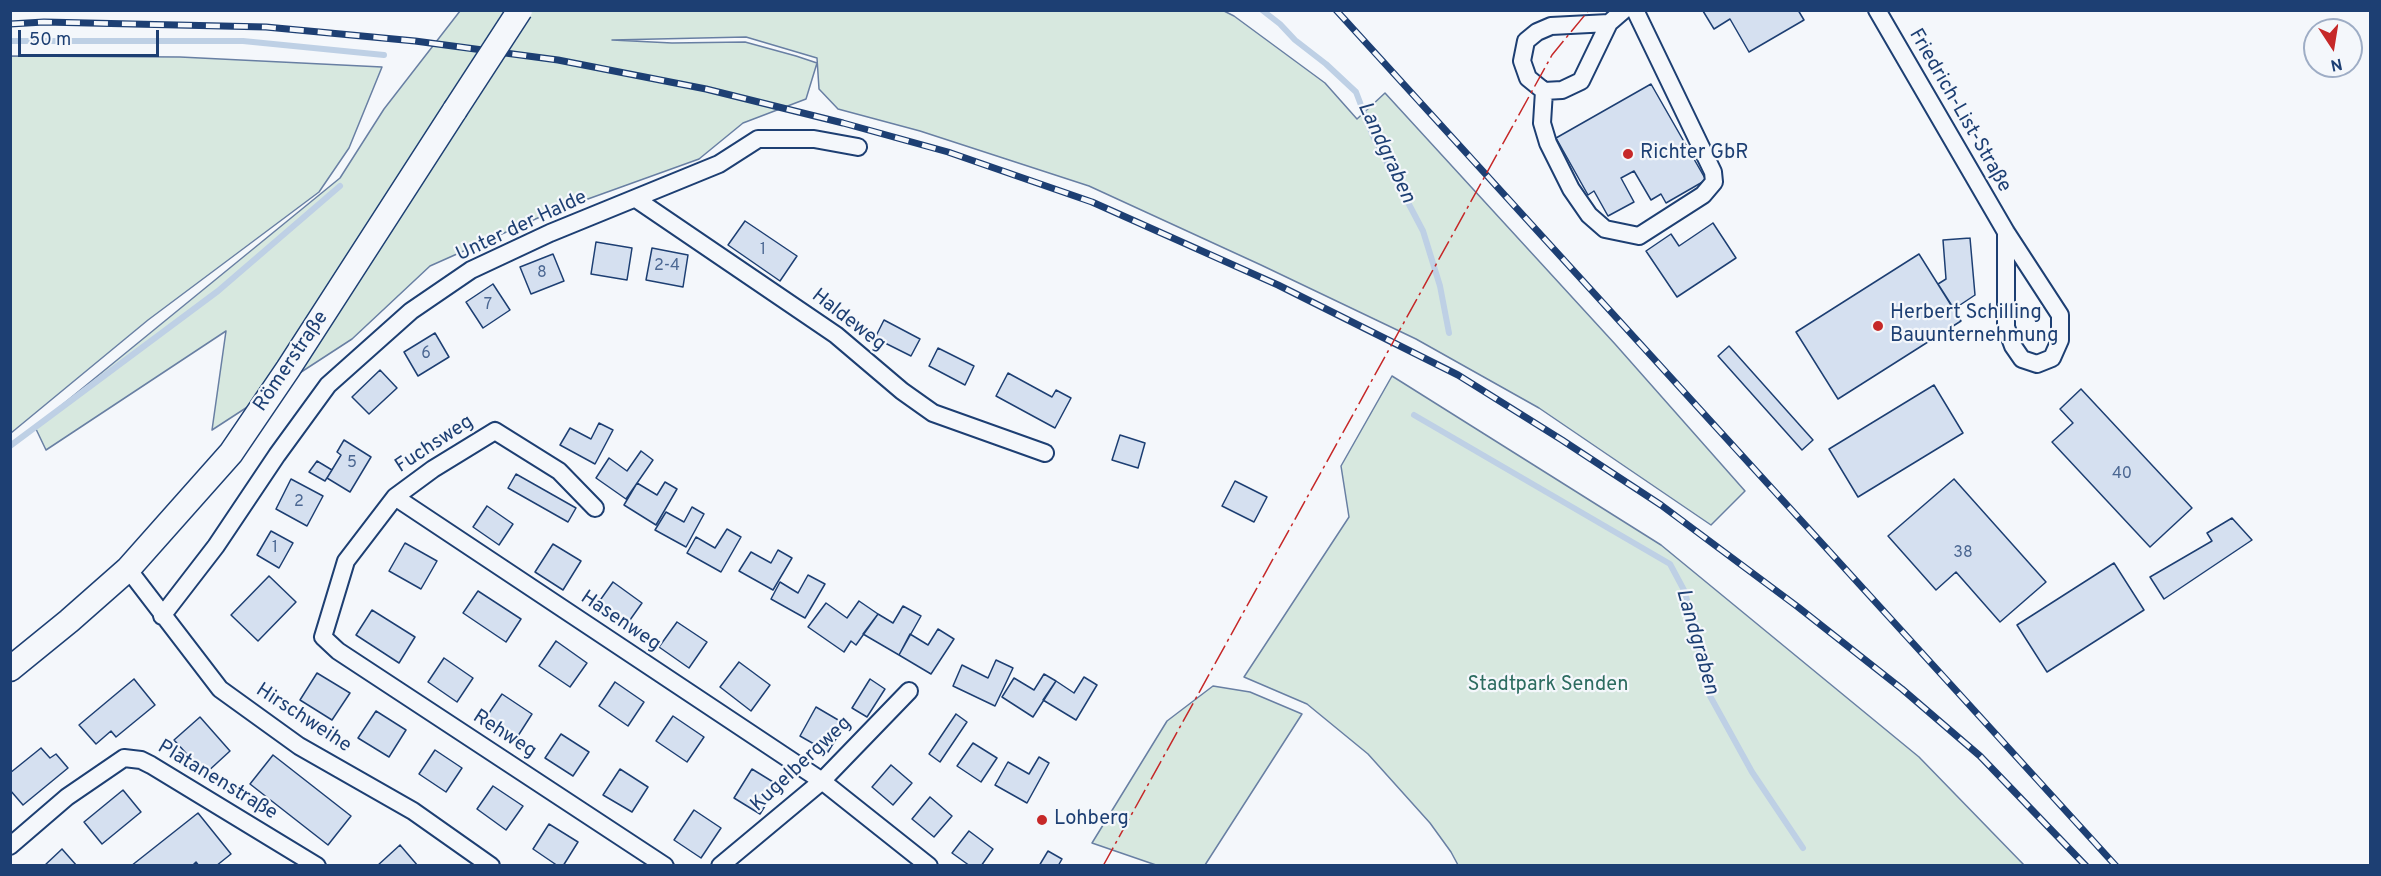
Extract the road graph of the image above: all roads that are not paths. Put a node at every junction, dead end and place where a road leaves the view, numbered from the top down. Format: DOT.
graph roads {
  1 [pos="520,10"];
  2 [pos="1624,10"];
  3 [pos="1635,10"];
  4 [pos="1876,10"];
  5 [pos="1609,23"];
  6 [pos="1544,91"];
  7 [pos="858,147"];
  8 [pos="636,199"];
  9 [pos="2006,232"];
  10 [pos="1045,453"];
  11 [pos="395,497"];
  12 [pos="596,508"];
  13 [pos="128,569"];
  14 [pos="162,616"];
  15 [pos="323,637"];
  16 [pos="10,669"];
  17 [pos="909,691"];
  18 [pos="822,781"];
  19 [pos="10,846"];
  20 [pos="317,866"];
  21 [pos="491,866"];
  22 [pos="665,866"];
  23 [pos="720,866"];
  24 [pos="929,866"];
  1 -- 13 [label="main road, Römerstraße, bridge"];
  2 -- 5 [label="street"];
  3 -- 6 [label="street"];
  4 -- 9 [label="street, Friedrich-List-Straße"];
  5 -- 6 [label="street"];
  5 -- 6 [label="street"];
  7 -- 8 [label="street, Unter der Halde"];
  8 -- 10 [label="street, Haldeweg"];
  8 -- 14 [label="street, Unter der Halde"];
  9 -- 9 [label="street, Friedrich-List-Straße"];
  11 -- 12 [label="street, Fuchsweg"];
  11 -- 15 [label="street, Fuchsweg"];
  11 -- 18 [label="street, Hasenweg"];
  13 -- 14 [label="street, Hirschweihe"];
  13 -- 16 [label="main road, Römerstraße"];
  14 -- 21 [label="street, Hirschweihe"];
  15 -- 22 [label="street, Rehweg"];
  17 -- 18 [label="street, Kugelbergweg"];
  18 -- 23 [label="street, Kugelbergweg"];
  18 -- 24 [label="street, Hasenweg"];
  19 -- 20 [label="street, Platanenstraße"];
}
